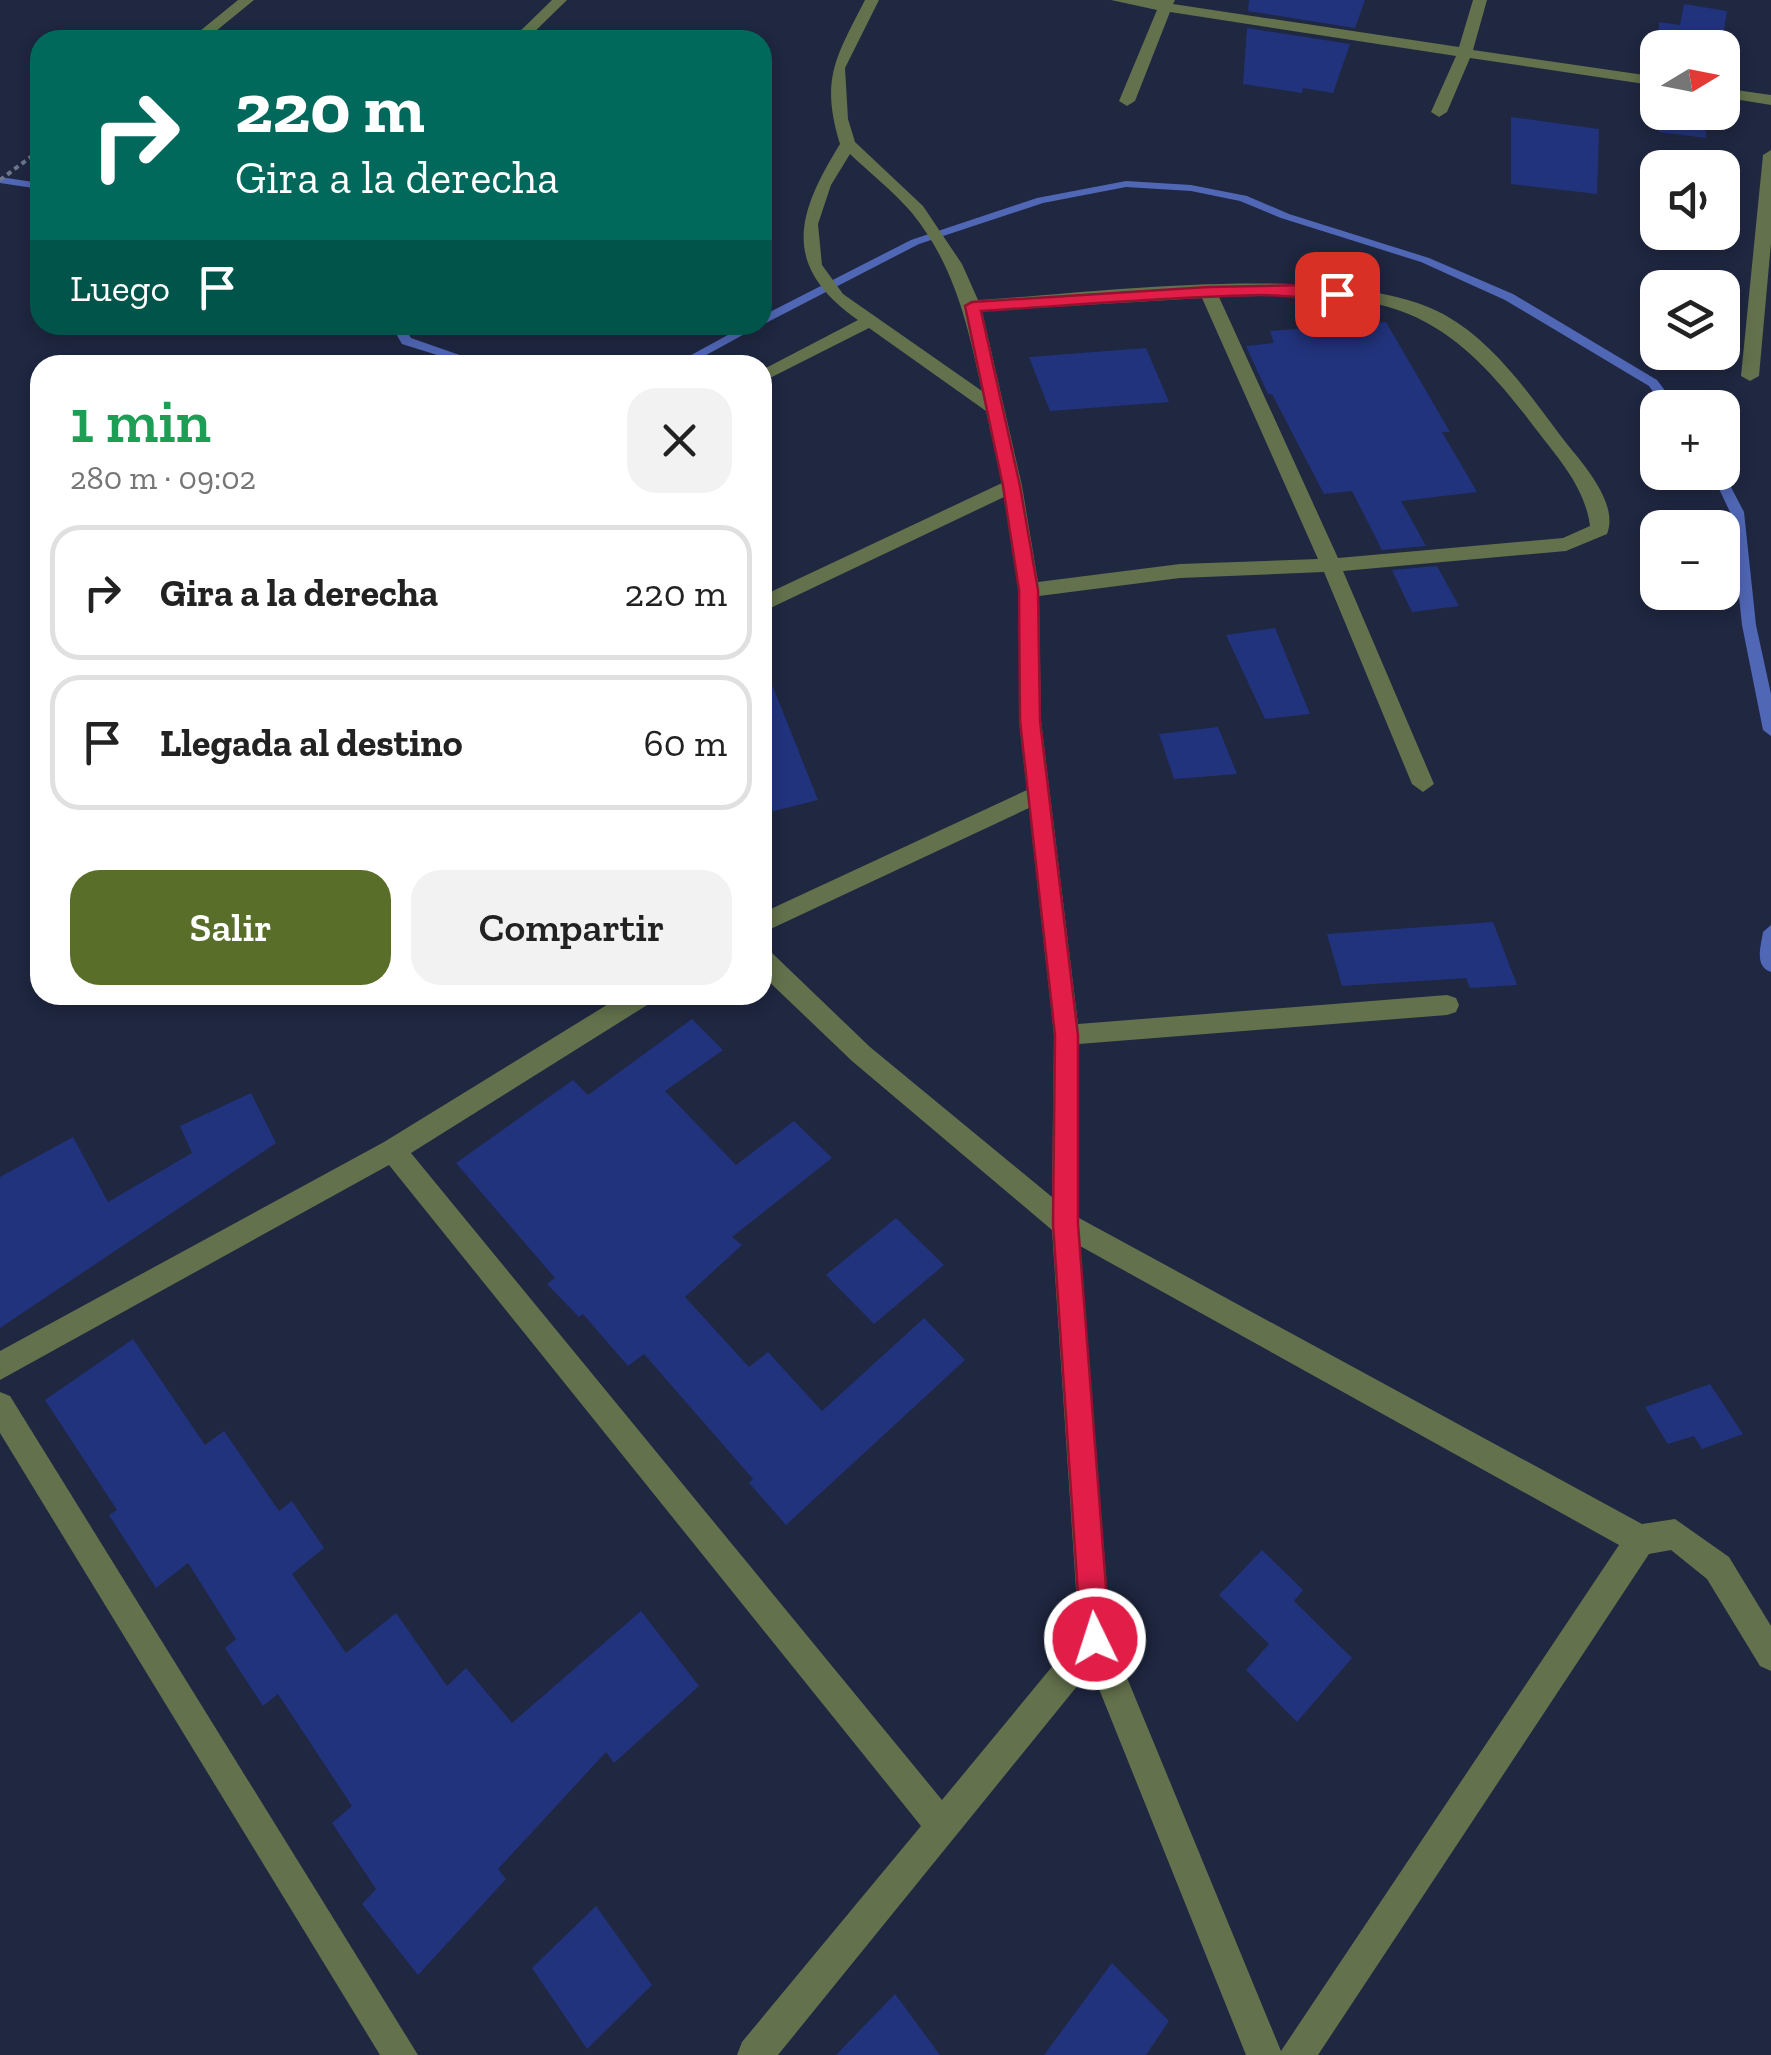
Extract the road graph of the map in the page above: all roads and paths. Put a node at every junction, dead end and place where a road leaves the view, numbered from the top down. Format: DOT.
graph roads {
  1 [pos="247,0"];
  2 [pos="560,0"];
  3 [pos="872,0"];
  4 [pos="1118,0"];
  5 [pos="1480,0"];
  6 [pos="1166,4"];
  7 [pos="209,30"];
  8 [pos="528,30"];
  9 [pos="1465,53"];
  10 [pos="1640,79"];
  11 [pos="1740,95"];
  12 [pos="1127,100"];
  13 [pos="1771,100"];
  14 [pos="1438,112"];
  15 [pos="848,144"];
  16 [pos="1771,155"];
  17 [pos="30,157"];
  18 [pos="0,180"];
  19 [pos="1208,292"];
  20 [pos="972,306"];
  21 [pos="868,322"];
  22 [pos="772,372"];
  23 [pos="1750,376"];
  24 [pos="995,409"];
  25 [pos="1012,486"];
  26 [pos="1330,566"];
  27 [pos="1028,590"];
  28 [pos="772,601"];
  29 [pos="1423,784"];
  30 [pos="1041,793"];
  31 [pos="772,919"];
  32 [pos="772,969"];
  33 [pos="627,1005"];
  34 [pos="1447,1005"];
  35 [pos="1067,1035"];
  36 [pos="394,1150"];
  37 [pos="1065,1224"];
  38 [pos="0,1366"];
  39 [pos="0,1406"];
  40 [pos="1640,1540"];
  41 [pos="1095,1639"];
  42 [pos="1771,1654"];
  43 [pos="942,1826"];
  44 [pos="400,2055"];
  45 [pos="755,2055"];
  46 [pos="1264,2055"];
  47 [pos="1297,2055"];
  1 -- 7 [label="street"];
  2 -- 8 [label="street"];
  3 -- 15 [label="street"];
  4 -- 6 [label="street"];
  5 -- 9 [label="street"];
  6 -- 9 [label="street"];
  6 -- 12 [label="street"];
  9 -- 10 [label="street"];
  9 -- 14 [label="street"];
  11 -- 13 [label="street"];
  15 -- 20 [label="street"];
  15 -- 21 [label="street"];
  16 -- 23 [label="street"];
  17 -- 18 [label="path"];
  19 -- 20 [label="street"];
  19 -- 26 [label="street"];
  19 -- 26 [label="street"];
  20 -- 24 [label="street"];
  21 -- 22 [label="street"];
  21 -- 24 [label="street"];
  24 -- 25 [label="street"];
  25 -- 27 [label="street"];
  25 -- 28 [label="street"];
  26 -- 27 [label="street"];
  26 -- 29 [label="street"];
  27 -- 30 [label="street"];
  30 -- 31 [label="street"];
  30 -- 35 [label="street"];
  32 -- 37 [label="street"];
  33 -- 36 [label="street"];
  34 -- 35 [label="street"];
  35 -- 37 [label="street"];
  36 -- 38 [label="street"];
  36 -- 43 [label="street"];
  37 -- 40 [label="street"];
  37 -- 41 [label="street"];
  39 -- 44 [label="street"];
  40 -- 42 [label="street"];
  40 -- 47 [label="street"];
  41 -- 43 [label="street"];
  41 -- 46 [label="street"];
  43 -- 45 [label="street"];
}
